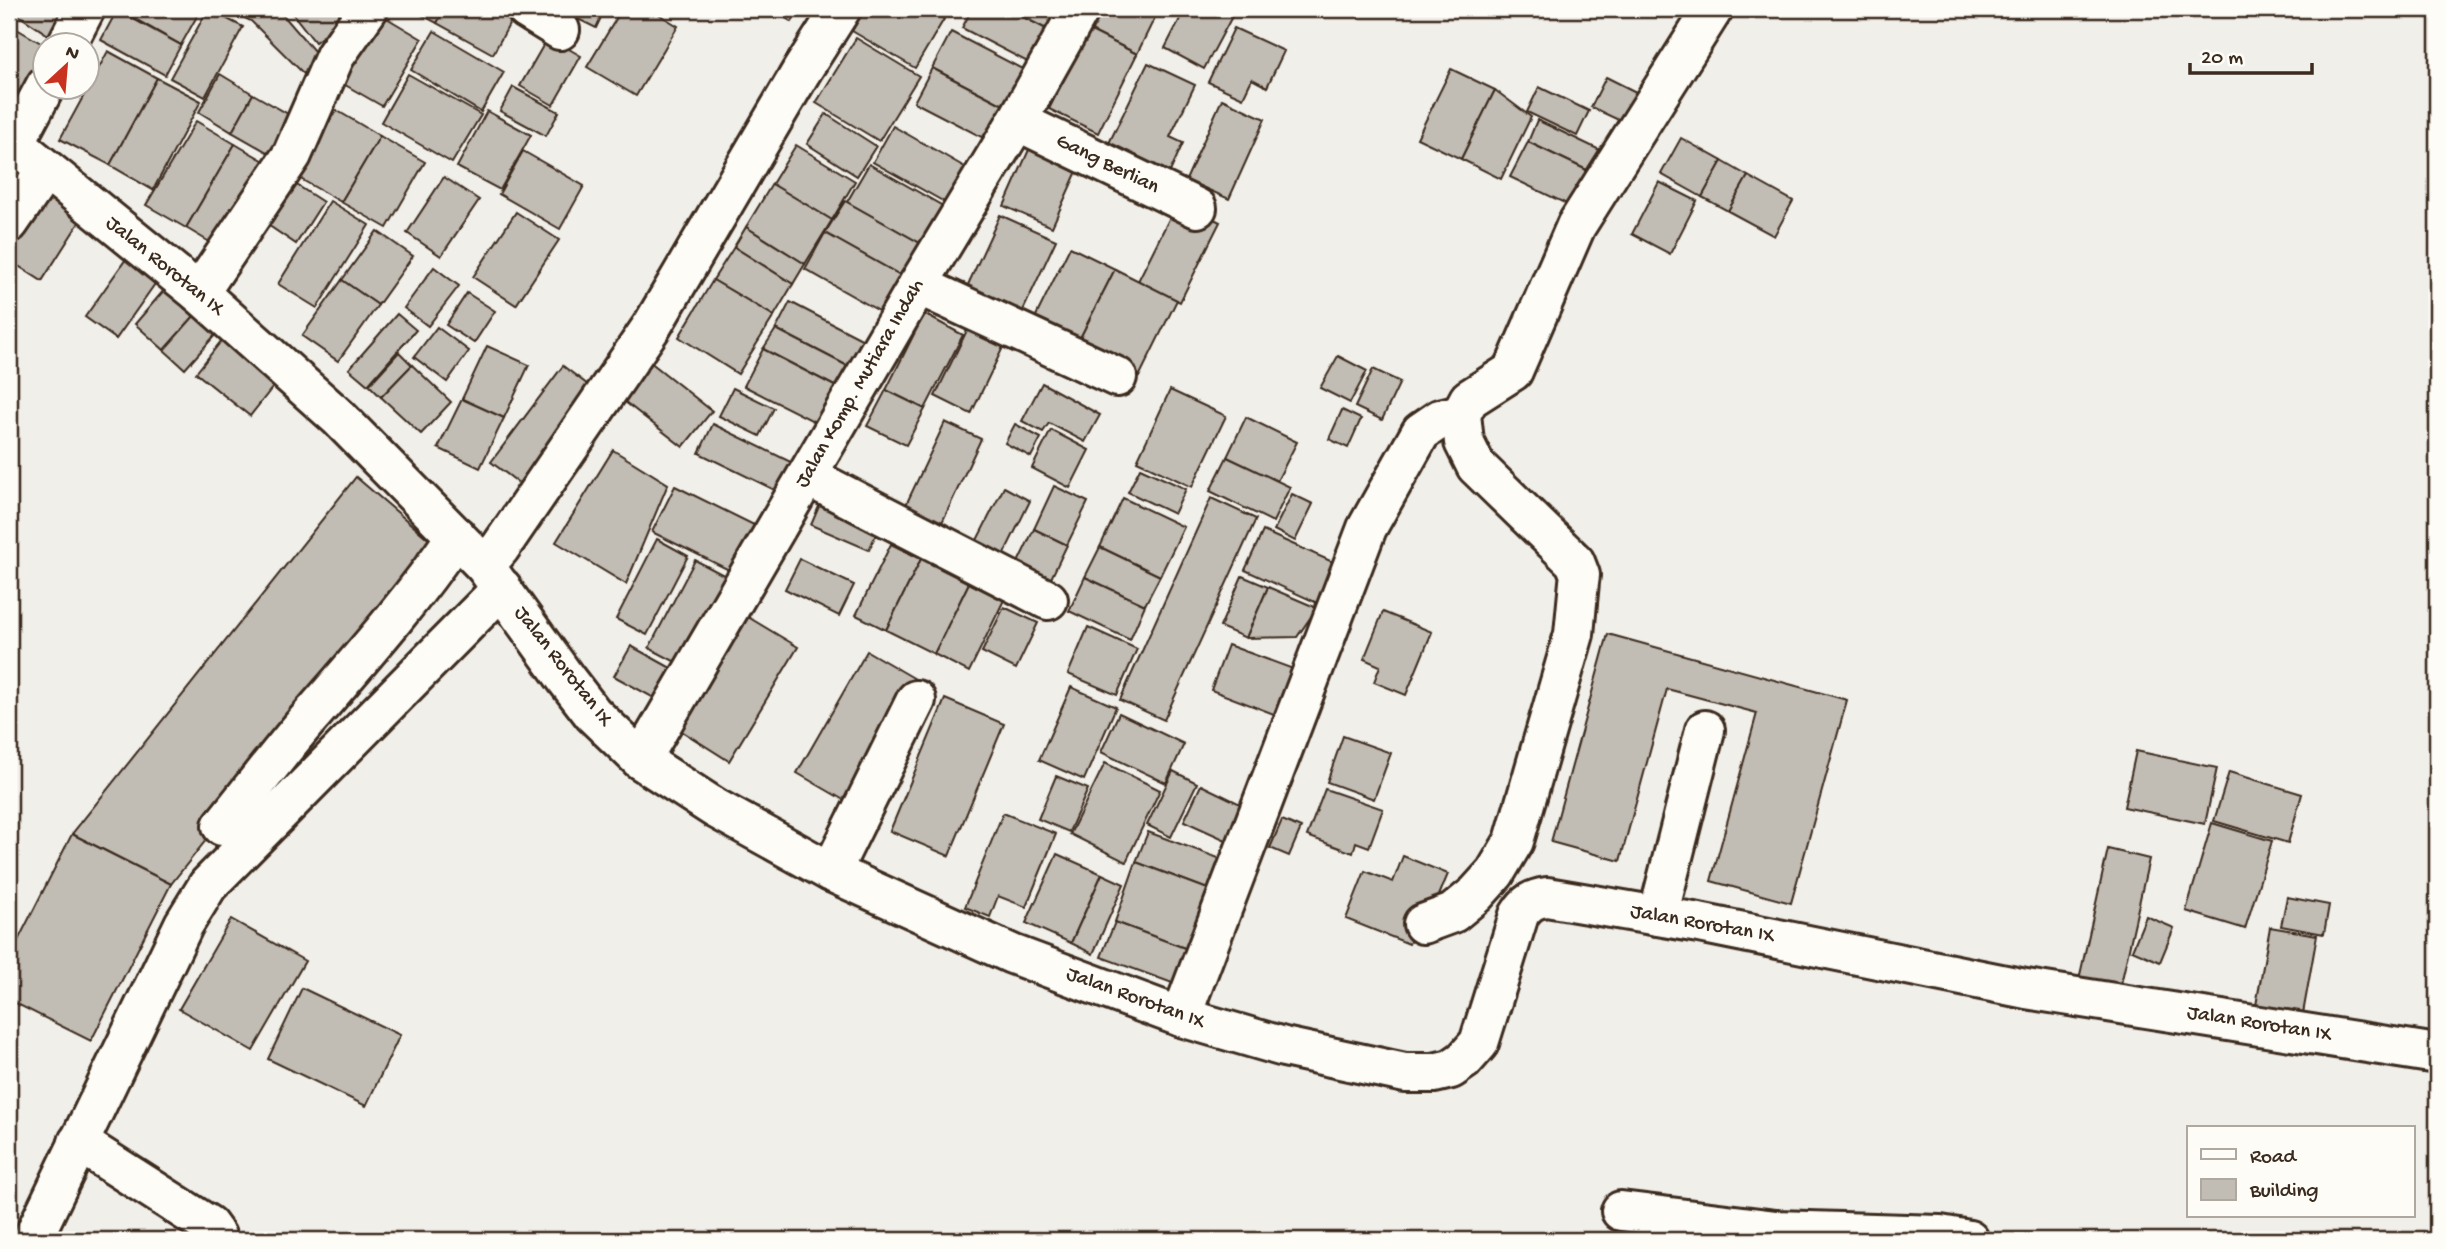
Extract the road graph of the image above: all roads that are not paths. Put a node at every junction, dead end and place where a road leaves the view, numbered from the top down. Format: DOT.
graph roads {
  1 [pos="85,9"];
  2 [pos="368,9"];
  3 [pos="526,9"];
  4 [pos="841,9"];
  5 [pos="1080,9"];
  6 [pos="1713,9"];
  7 [pos="559,30"];
  8 [pos="73,32"];
  9 [pos="36,102"];
  10 [pos="1017,121"];
  11 [pos="12,141"];
  12 [pos="46,171"];
  13 [pos="1197,208"];
  14 [pos="9,223"];
  15 [pos="918,285"];
  16 [pos="199,293"];
  17 [pos="1117,377"];
  18 [pos="1461,414"];
  19 [pos="807,477"];
  20 [pos="456,536"];
  21 [pos="494,577"];
  22 [pos="1048,600"];
  23 [pos="916,700"];
  24 [pos="1705,730"];
  25 [pos="641,760"];
  26 [pos="222,826"];
  27 [pos="831,872"];
  28 [pos="1658,916"];
  29 [pos="1423,924"];
  30 [pos="1181,1017"];
  31 [pos="2437,1054"];
  32 [pos="78,1142"];
  33 [pos="1621,1210"];
  34 [pos="1921,1237"];
  35 [pos="32,1240"];
  36 [pos="216,1240"];
  37 [pos="1969,1240"];
  1 -- 8 [label="street"];
  2 -- 16 [label="street"];
  3 -- 7 [label="street"];
  4 -- 21 [label="street"];
  5 -- 10 [label="street, Jalan Komp. Mutiara Indah"];
  6 -- 18 [label="street"];
  9 -- 11 [label="street"];
  10 -- 13 [label="street, Gang Berlian"];
  10 -- 15 [label="street, Jalan Komp. Mutiara Indah"];
  11 -- 12 [label="street, Jalan Rorotan IX"];
  12 -- 14 [label="street"];
  12 -- 16 [label="street, Jalan Rorotan IX"];
  15 -- 17 [label="street"];
  15 -- 19 [label="street, Jalan Komp. Mutiara Indah"];
  16 -- 20 [label="street, Jalan Rorotan IX"];
  18 -- 29 [label="street"];
  18 -- 30 [label="street"];
  19 -- 22 [label="street"];
  19 -- 25 [label="street, Jalan Komp. Mutiara Indah"];
  20 -- 21 [label="street, Jalan Rorotan IX"];
  20 -- 26 [label="street"];
  21 -- 25 [label="street, Jalan Rorotan IX"];
  21 -- 32 [label="street"];
  23 -- 27 [label="street"];
  24 -- 28 [label="street"];
  25 -- 27 [label="street, Jalan Rorotan IX"];
  27 -- 30 [label="street, Jalan Rorotan IX"];
  28 -- 30 [label="street, Jalan Rorotan IX"];
  28 -- 31 [label="street, Jalan Rorotan IX"];
  32 -- 35 [label="street"];
  32 -- 36 [label="street"];
  33 -- 34 [label="street"];
  34 -- 37 [label="street"];
}
